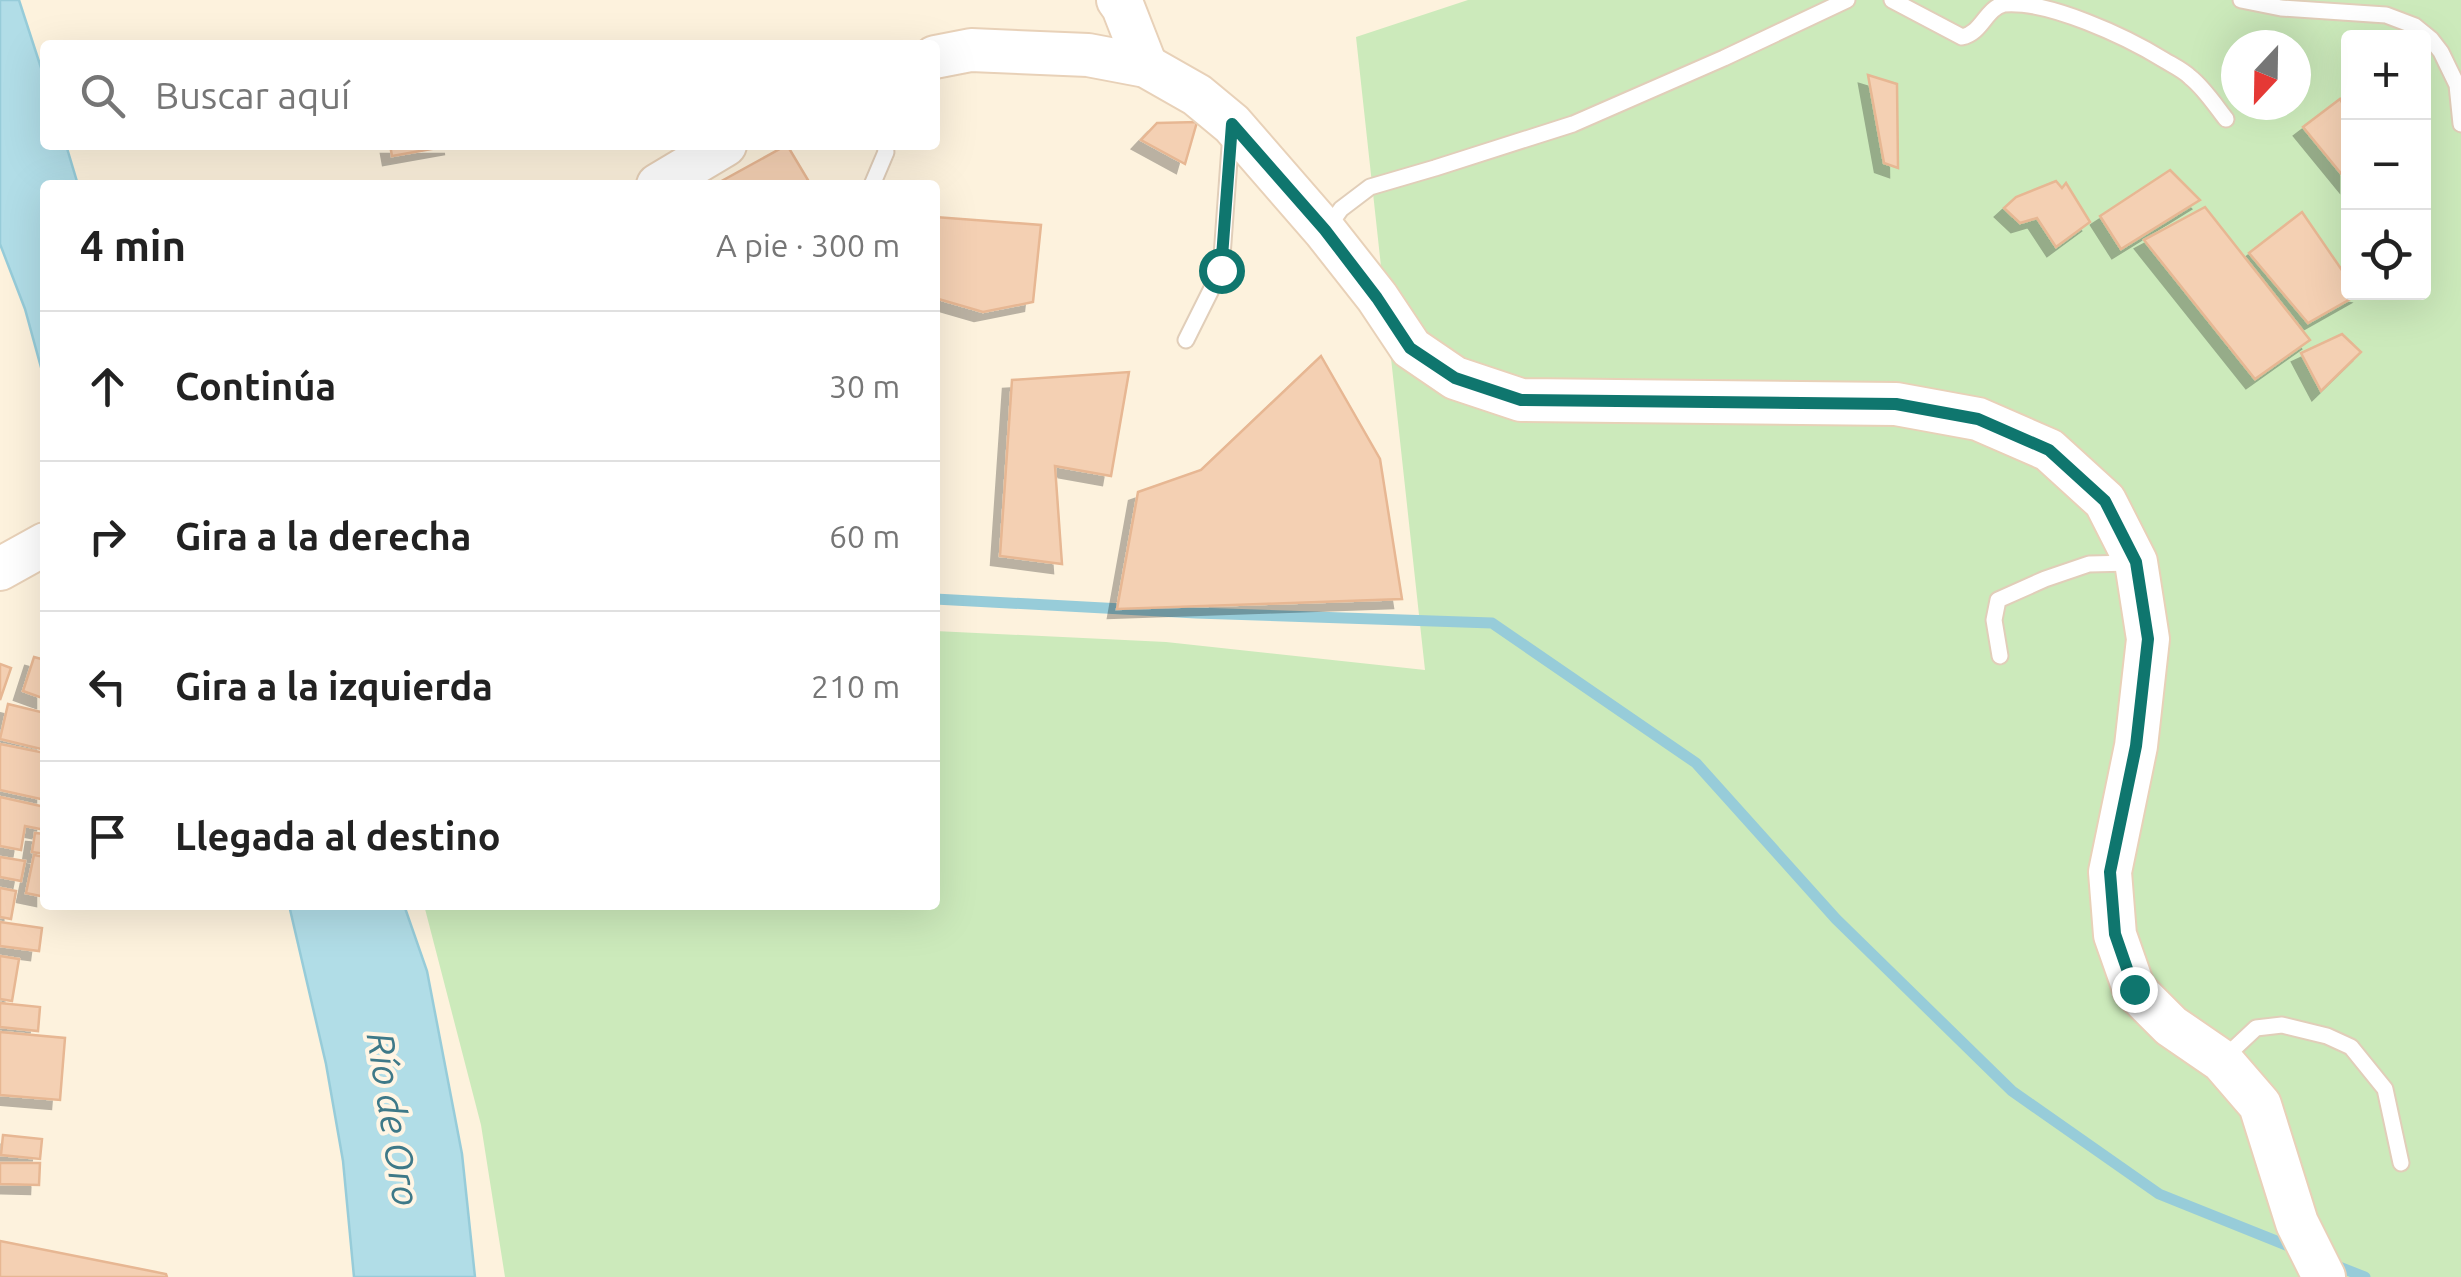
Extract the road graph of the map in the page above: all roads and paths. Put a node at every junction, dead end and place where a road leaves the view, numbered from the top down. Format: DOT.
graph roads {
  1 [pos="1118,0"];
  2 [pos="1848,0"];
  3 [pos="1892,0"];
  4 [pos="2242,0"];
  5 [pos="940,55"];
  6 [pos="1146,66"];
  7 [pos="2221,113"];
  8 [pos="1232,124"];
  9 [pos="2461,124"];
  10 [pos="716,150"];
  11 [pos="886,150"];
  12 [pos="666,180"];
  13 [pos="874,180"];
  14 [pos="1325,230"];
  15 [pos="1186,340"];
  16 [pos="40,547"];
  17 [pos="2136,562"];
  18 [pos="0,569"];
  19 [pos="2000,656"];
  20 [pos="2222,1060"];
  21 [pos="2400,1163"];
  22 [pos="2324,1277"];
  1 -- 6 [label="street"];
  2 -- 14 [label="lane"];
  3 -- 7 [label="lane"];
  4 -- 9 [label="lane"];
  5 -- 6 [label="street"];
  6 -- 8 [label="street"];
  8 -- 14 [label="street"];
  8 -- 15 [label="lane"];
  10 -- 12 [label="street"];
  11 -- 13 [label="lane"];
  14 -- 17 [label="street"];
  16 -- 18 [label="street"];
  17 -- 19 [label="lane"];
  17 -- 20 [label="street"];
  20 -- 21 [label="lane"];
  20 -- 22 [label="street"];
}
